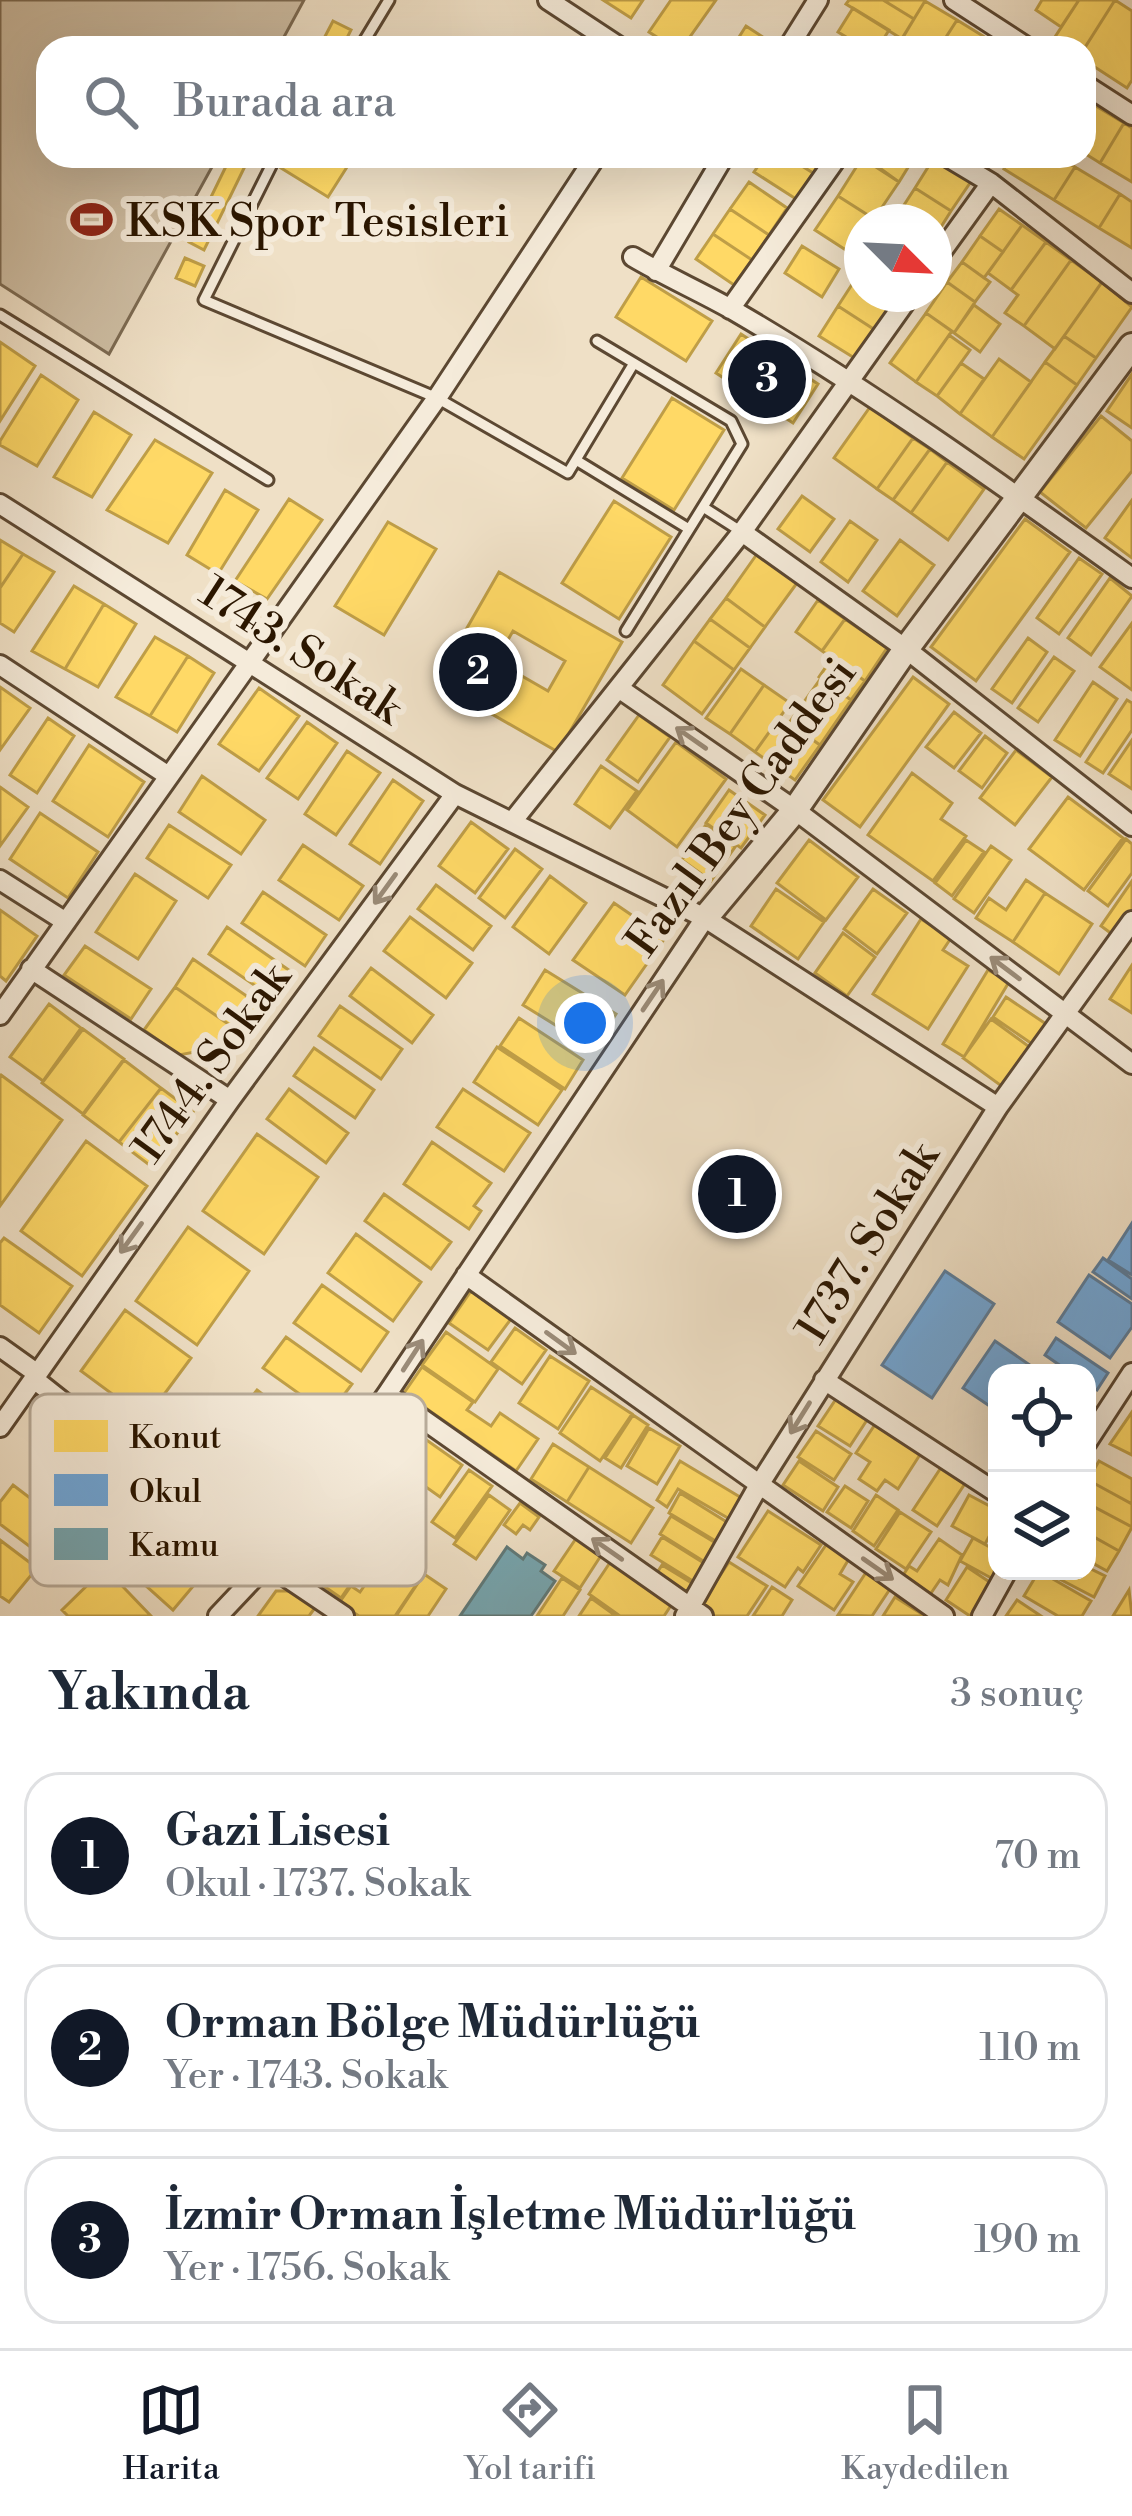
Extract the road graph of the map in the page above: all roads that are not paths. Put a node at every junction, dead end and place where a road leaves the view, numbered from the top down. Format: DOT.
graph roads {
  1 [pos="389,0"];
  2 [pos="548,0"];
  3 [pos="818,0"];
  4 [pos="954,0"];
  5 [pos="367,36"];
  6 [pos="603,36"];
  7 [pos="796,36"];
  8 [pos="1010,36"];
  9 [pos="1096,92"];
  10 [pos="1132,115"];
  11 [pos="270,168"];
  12 [pos="588,168"];
  13 [pos="717,168"];
  14 [pos="830,168"];
  15 [pos="966,168"];
  16 [pos="991,183"];
  17 [pos="952,237"];
  18 [pos="633,257"];
  19 [pos="656,271"];
  20 [pos="1132,293"];
  21 [pos="730,309"];
  22 [pos="898,312"];
  23 [pos="0,315"];
  24 [pos="597,341"];
  25 [pos="1132,346"];
  26 [pos="634,363"];
  27 [pos="847,384"];
  28 [pos="437,398"];
  29 [pos="576,460"];
  30 [pos="268,479"];
  31 [pos="1018,496"];
  32 [pos="0,504"];
  33 [pos="703,507"];
  34 [pos="689,529"];
  35 [pos="742,532"];
  36 [pos="1132,578"];
  37 [pos="626,631"];
  38 [pos="906,649"];
  39 [pos="249,659"];
  40 [pos="0,665"];
  41 [pos="620,688"];
  42 [pos="167,775"];
  43 [pos="454,794"];
  44 [pos="795,810"];
  45 [pos="512,822"];
  46 [pos="1132,826"];
  47 [pos="0,880"];
  48 [pos="705,918"];
  49 [pos="1132,921"];
  50 [pos="66,922"];
  51 [pos="31,969"];
  52 [pos="1064,1012"];
  53 [pos="0,1015"];
  54 [pos="1132,1064"];
  55 [pos="230,1100"];
  56 [pos="998,1107"];
  57 [pos="466,1275"];
  58 [pos="0,1347"];
  59 [pos="1132,1373"];
  60 [pos="34,1376"];
  61 [pos="824,1380"];
  62 [pos="56,1394"];
  63 [pos="387,1394"];
  64 [pos="426,1422"];
  65 [pos="0,1427"];
  66 [pos="1096,1428"];
  67 [pos="759,1484"];
  68 [pos="988,1487"];
  69 [pos="1002,1580"];
  70 [pos="246,1586"];
  71 [pos="300,1586"];
  72 [pos="692,1613"];
  73 [pos="218,1616"];
  74 [pos="344,1616"];
  75 [pos="944,1616"];
  76 [pos="982,1616"];
  1 -- 5 [label="lane"];
  2 -- 6 [label="street"];
  3 -- 7 [label="street"];
  4 -- 8 [label="street"];
  9 -- 10 [label="street"];
  11 -- 28 [label="lane"];
  12 -- 28 [label="street"];
  13 -- 19 [label="street"];
  14 -- 21 [label="street"];
  15 -- 16 [label="street"];
  16 -- 17 [label="street"];
  16 -- 20 [label="street"];
  18 -- 19 [label="street"];
  19 -- 21 [label="street"];
  21 -- 27 [label="street"];
  22 -- 27 [label="street"];
  23 -- 30 [label="lane"];
  24 -- 26 [label="lane"];
  25 -- 31 [label="street, Fazıl Bey Caddesi"];
  26 -- 29 [label="lane"];
  26 -- 33 [label="lane"];
  27 -- 31 [label="street"];
  27 -- 35 [label="street"];
  28 -- 29 [label="lane"];
  28 -- 39 [label="street"];
  29 -- 34 [label="lane"];
  31 -- 36 [label="street"];
  31 -- 38 [label="street, Fazıl Bey Caddesi"];
  32 -- 39 [label="street, 1743. Sokak"];
  33 -- 34 [label="lane"];
  33 -- 35 [label="lane"];
  34 -- 37 [label="lane"];
  35 -- 38 [label="street"];
  35 -- 41 [label="street"];
  38 -- 44 [label="street, Fazıl Bey Caddesi"];
  38 -- 46 [label="street"];
  39 -- 42 [label="street"];
  39 -- 43 [label="street, 1743. Sokak"];
  40 -- 42 [label="street"];
  44 -- 41 [label="street, one-way"];
  41 -- 45 [label="street"];
  42 -- 50 [label="street"];
  43 -- 45 [label="street, 1743. Sokak"];
  43 -- 55 [label="street, 1744. Sokak, one-way"];
  44 -- 48 [label="street, Fazıl Bey Caddesi"];
  52 -- 44 [label="street, one-way"];
  45 -- 48 [label="street, 1743. Sokak"];
  47 -- 50 [label="street"];
  48 -- 56 [label="street, 1743. Sokak"];
  57 -- 48 [label="street, Fazıl Bey Caddesi, one-way"];
  49 -- 52 [label="street, 1737. Sokak"];
  50 -- 51 [label="street"];
  51 -- 53 [label="street"];
  51 -- 55 [label="street"];
  52 -- 54 [label="street"];
  52 -- 56 [label="street, 1737. Sokak"];
  55 -- 60 [label="street, 1744. Sokak, one-way"];
  56 -- 61 [label="street, 1737. Sokak"];
  63 -- 57 [label="street, Fazıl Bey Caddesi, one-way"];
  57 -- 67 [label="street, one-way"];
  58 -- 60 [label="street"];
  59 -- 66 [label="street"];
  60 -- 62 [label="street"];
  60 -- 65 [label="street, 1744. Sokak"];
  61 -- 67 [label="street, 1737. Sokak, one-way"];
  61 -- 68 [label="street"];
  72 -- 64 [label="street, one-way"];
  67 -- 72 [label="street, 1737. Sokak"];
  67 -- 75 [label="street, one-way"];
  69 -- 76 [label="street"];
  70 -- 73 [label="street, Fazıl Bey Caddesi"];
  71 -- 74 [label="street"];
}
